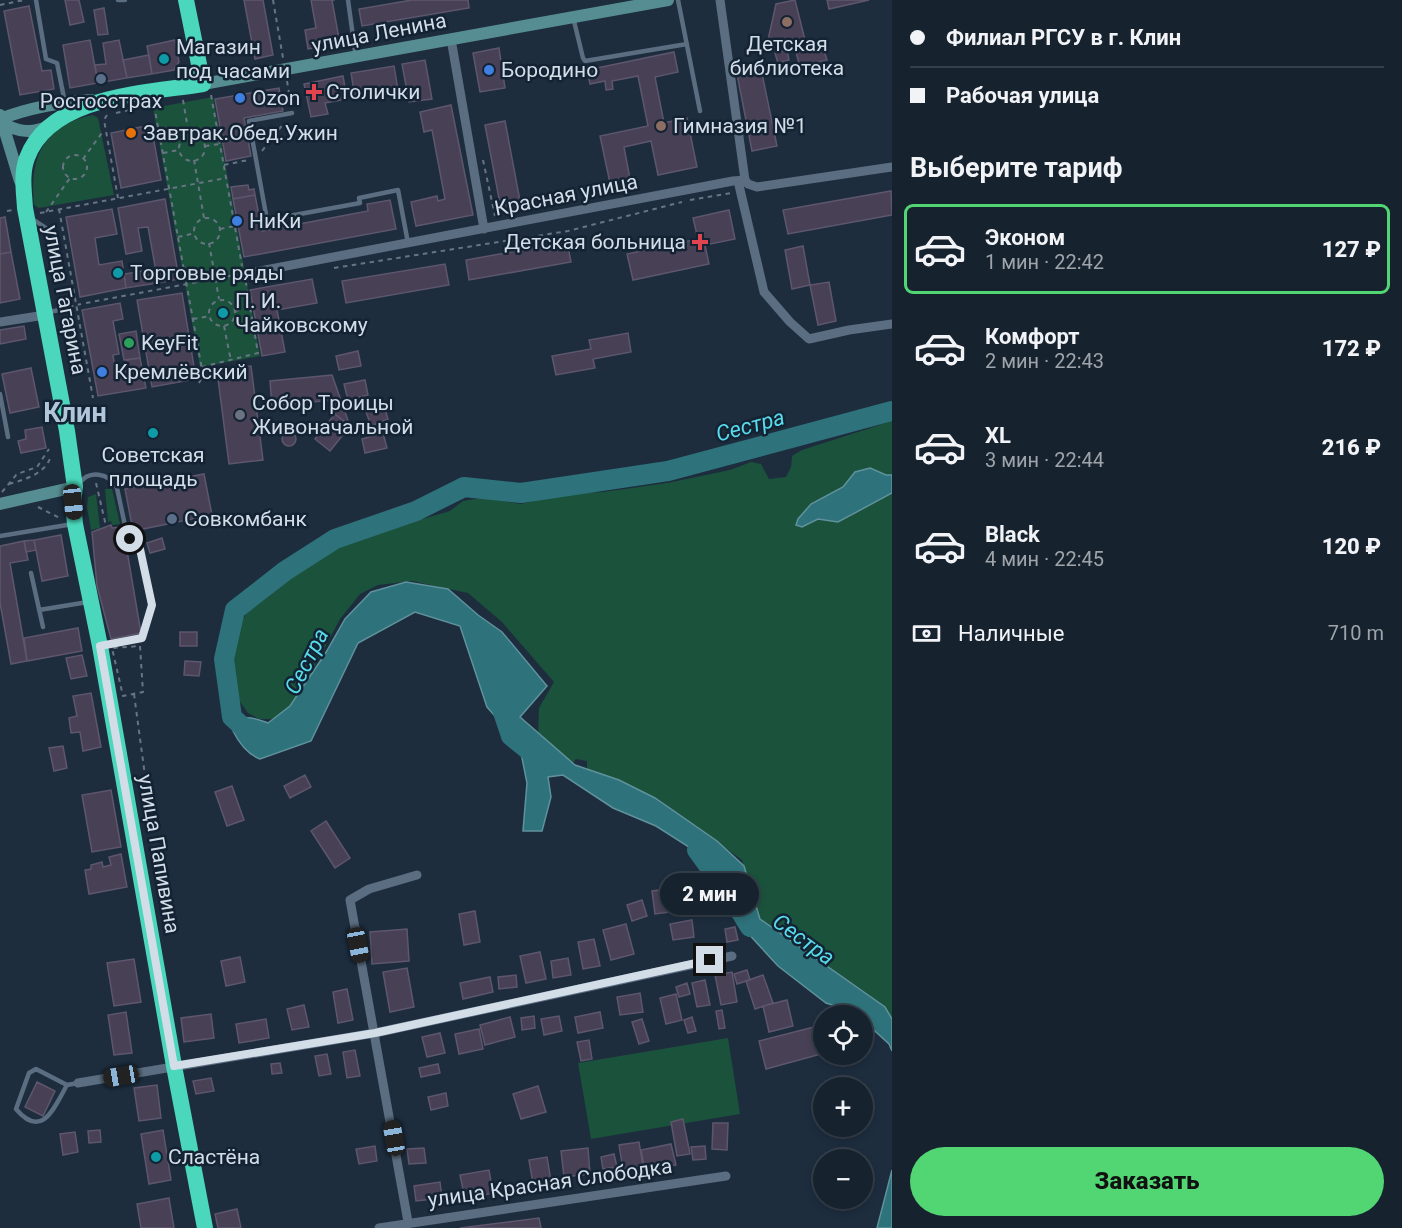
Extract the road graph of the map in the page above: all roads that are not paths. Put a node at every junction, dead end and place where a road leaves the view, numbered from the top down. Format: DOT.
graph roads {
  1 [pos="36,0"];
  2 [pos="118,0"];
  3 [pos="125,0"];
  4 [pos="186,0"];
  5 [pos="348,0"];
  6 [pos="668,0"];
  7 [pos="678,0"];
  8 [pos="720,0"];
  9 [pos="614,5"];
  10 [pos="573,17"];
  11 [pos="451,39"];
  12 [pos="687,44"];
  13 [pos="356,51"];
  14 [pos="207,90"];
  15 [pos="120,97"];
  16 [pos="65,103"];
  17 [pos="700,111"];
  18 [pos="292,112"];
  19 [pos="1,119"];
  20 [pos="56,122"];
  21 [pos="892,166"];
  22 [pos="742,180"];
  23 [pos="28,210"];
  24 [pos="484,229"];
  25 [pos="49,230"];
  26 [pos="408,243"];
  27 [pos="245,278"];
  28 [pos="63,309"];
  29 [pos="45,315"];
  30 [pos="0,321"];
  31 [pos="892,324"];
  32 [pos="0,394"];
  33 [pos="9,437"];
  34 [pos="75,488"];
  35 [pos="1,499"];
  36 [pos="69,525"];
  37 [pos="0,536"];
  38 [pos="31,573"];
  39 [pos="90,602"];
  40 [pos="39,610"];
  41 [pos="43,627"];
  42 [pos="100,646"];
  43 [pos="417,875"];
  44 [pos="732,956"];
  45 [pos="375,1033"];
  46 [pos="174,1066"];
  47 [pos="78,1083"];
  48 [pos="67,1085"];
  49 [pos="726,1176"];
  50 [pos="408,1222"];
  51 [pos="205,1228"];
  52 [pos="378,1228"];
  1 -- 16 [label="lane"];
  2 -- 3 [label="lane"];
  4 -- 14 [label="highway"];
  5 -- 13 [label="lane"];
  6 -- 9 [label="street, улица Ленина"];
  7 -- 12 [label="lane"];
  8 -- 22 [label="street"];
  9 -- 10 [label="street, улица Ленина"];
  10 -- 11 [label="street, улица Ленина"];
  10 -- 12 [label="lane"];
  11 -- 14 [label="street, улица Ленина"];
  11 -- 24 [label="street"];
  12 -- 17 [label="lane"];
  14 -- 15 [label="highway"];
  15 -- 16 [label="street"];
  15 -- 20 [label="highway"];
  16 -- 19 [label="street"];
  18 -- 26 [label="lane"];
  19 -- 20 [label="street"];
  19 -- 23 [label="street, улица Гагарина"];
  20 -- 23 [label="highway"];
  21 -- 22 [label="street, Красная улица"];
  22 -- 24 [label="street, Красная улица"];
  22 -- 31 [label="street"];
  23 -- 25 [label="lane"];
  23 -- 29 [label="highway, улица Гагарина"];
  24 -- 26 [label="street, Красная улица"];
  26 -- 27 [label="street, Красная улица"];
  28 -- 29 [label="lane"];
  29 -- 30 [label="street"];
  29 -- 34 [label="highway, улица Гагарина"];
  32 -- 33 [label="lane"];
  34 -- 35 [label="street"];
  34 -- 36 [label="highway, улица Папивина"];
  34 -- 42 [label="lane"];
  36 -- 37 [label="lane"];
  36 -- 39 [label="highway, улица Папивина"];
  38 -- 40 [label="lane"];
  39 -- 40 [label="lane"];
  39 -- 42 [label="highway, улица Папивина"];
  40 -- 41 [label="lane"];
  42 -- 46 [label="highway, улица Папивина"];
  43 -- 45 [label="street"];
  44 -- 45 [label="street"];
  45 -- 46 [label="street"];
  45 -- 50 [label="street"];
  46 -- 47 [label="street"];
  46 -- 51 [label="highway, улица Папивина"];
  47 -- 48 [label="lane"];
  48 -- 48 [label="lane"];
  49 -- 50 [label="street, улица Красная Слободка"];
  50 -- 52 [label="street, улица Красная Слободка"];
}
